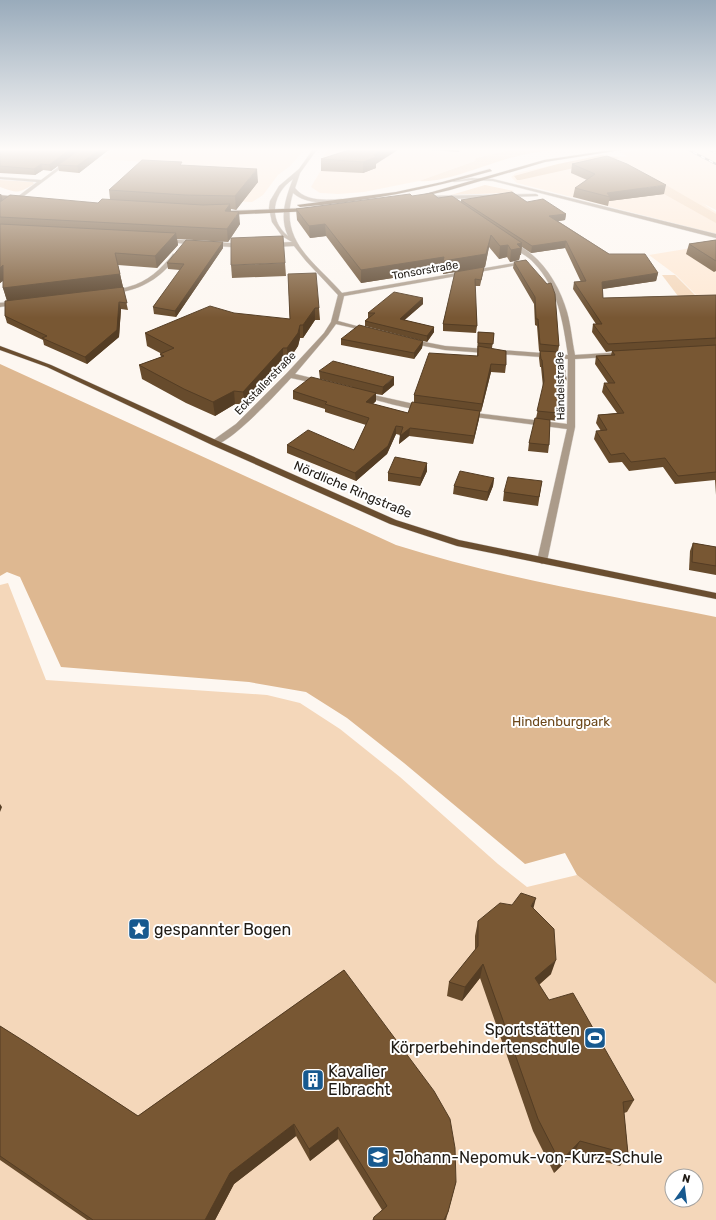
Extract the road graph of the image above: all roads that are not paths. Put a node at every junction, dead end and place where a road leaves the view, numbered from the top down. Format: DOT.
graph roads {
  1 [pos="10,205"];
  2 [pos="272,205"];
  3 [pos="288,205"];
  4 [pos="326,205"];
  5 [pos="364,205"];
  6 [pos="591,205"];
  7 [pos="223,207"];
  8 [pos="271,209"];
  9 [pos="0,212"];
  10 [pos="287,212"];
  11 [pos="217,213"];
  12 [pos="716,236"];
  13 [pos="504,239"];
  14 [pos="162,241"];
  15 [pos="185,242"];
  16 [pos="294,244"];
  17 [pos="262,245"];
  18 [pos="250,246"];
  19 [pos="536,261"];
  20 [pos="104,293"];
  21 [pos="340,295"];
  22 [pos="22,302"];
  23 [pos="0,305"];
  24 [pos="334,322"];
  25 [pos="377,333"];
  26 [pos="399,339"];
  27 [pos="0,348"];
  28 [pos="633,353"];
  29 [pos="572,357"];
  30 [pos="290,374"];
  31 [pos="327,384"];
  32 [pos="358,392"];
  33 [pos="433,409"];
  34 [pos="456,412"];
  35 [pos="571,427"];
  36 [pos="215,443"];
  37 [pos="542,561"];
  38 [pos="716,596"];
  1 -- 9 [label="street"];
  2 -- 8 [label="street"];
  3 -- 10 [label="street"];
  4 -- 10 [label="main road"];
  5 -- 10 [label="main road"];
  6 -- 12 [label="street"];
  7 -- 8 [label="main road"];
  8 -- 10 [label="main road"];
  8 -- 11 [label="main road"];
  8 -- 16 [label="street"];
  10 -- 16 [label="street"];
  13 -- 19 [label="street, Händelstraße"];
  14 -- 15 [label="street"];
  15 -- 18 [label="street"];
  15 -- 20 [label="street"];
  16 -- 17 [label="street"];
  16 -- 21 [label="street"];
  19 -- 21 [label="street, Tonsorstraße"];
  19 -- 29 [label="street, Händelstraße"];
  21 -- 24 [label="street"];
  22 -- 23 [label="street"];
  24 -- 25 [label="street"];
  24 -- 30 [label="street, Eckstallerstraße"];
  26 -- 29 [label="street"];
  27 -- 36 [label="main road, Nördliche Ringstraße"];
  28 -- 29 [label="street"];
  29 -- 35 [label="street, Händelstraße"];
  30 -- 31 [label="street"];
  30 -- 36 [label="street, Eckstallerstraße"];
  32 -- 33 [label="street"];
  34 -- 35 [label="street"];
  35 -- 37 [label="street, Händelstraße"];
  36 -- 37 [label="main road, Nördliche Ringstraße"];
  37 -- 38 [label="main road, Nördliche Ringstraße"];
}
